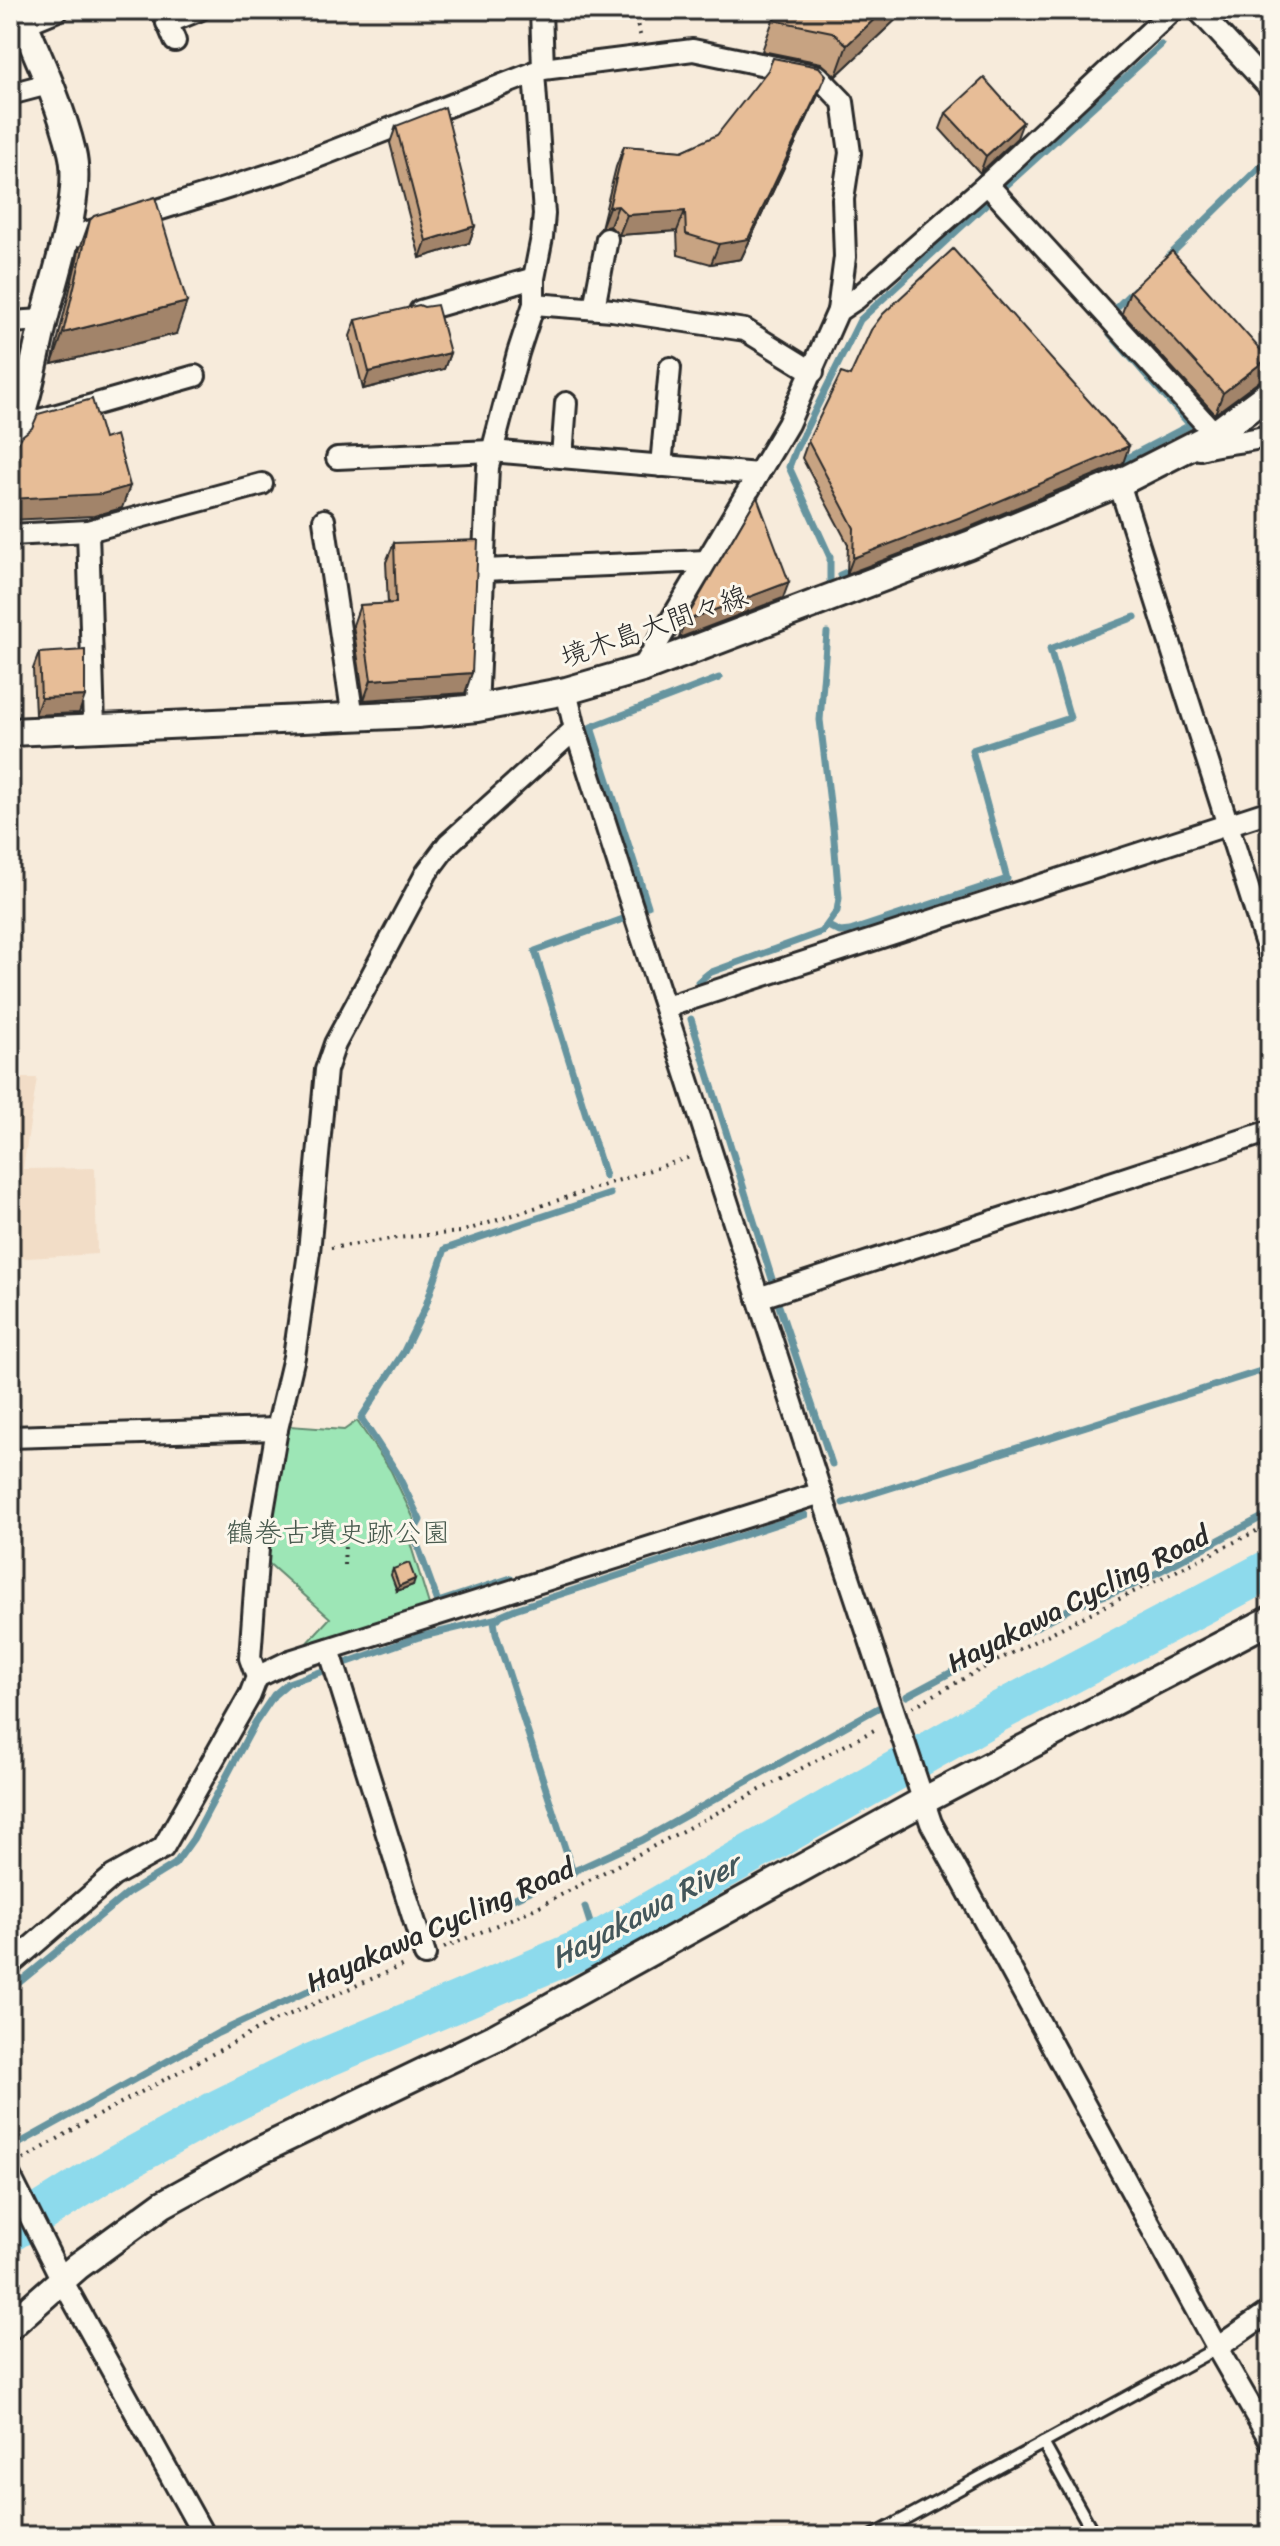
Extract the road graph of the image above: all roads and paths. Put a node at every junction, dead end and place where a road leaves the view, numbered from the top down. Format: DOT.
graph roads {
  1 [pos="58,10"];
  2 [pos="199,10"];
  3 [pos="541,10"];
  4 [pos="633,10"];
  5 [pos="1173,10"];
  6 [pos="1198,10"];
  7 [pos="21,17"];
  8 [pos="168,25"];
  9 [pos="644,56"];
  10 [pos="538,70"];
  11 [pos="48,84"];
  12 [pos="1270,88"];
  13 [pos="10,94"];
  14 [pos="987,184"];
  15 [pos="66,239"];
  16 [pos="607,239"];
  17 [pos="534,278"];
  18 [pos="534,304"];
  19 [pos="594,308"];
  20 [pos="420,311"];
  21 [pos="838,311"];
  22 [pos="44,320"];
  23 [pos="10,322"];
  24 [pos="670,368"];
  25 [pos="813,372"];
  26 [pos="195,376"];
  27 [pos="1270,393"];
  28 [pos="566,403"];
  29 [pos="14,434"];
  30 [pos="1215,434"];
  31 [pos="1270,435"];
  32 [pos="491,451"];
  33 [pos="1175,456"];
  34 [pos="562,457"];
  35 [pos="337,458"];
  36 [pos="661,466"];
  37 [pos="758,474"];
  38 [pos="1119,483"];
  39 [pos="262,484"];
  40 [pos="324,520"];
  41 [pos="88,531"];
  42 [pos="10,535"];
  43 [pos="706,561"];
  44 [pos="484,570"];
  45 [pos="642,669"];
  46 [pos="566,691"];
  47 [pos="477,708"];
  48 [pos="353,718"];
  49 [pos="94,727"];
  50 [pos="575,729"];
  51 [pos="10,732"];
  52 [pos="1270,811"];
  53 [pos="1228,825"];
  54 [pos="1270,957"];
  55 [pos="666,1007"];
  56 [pos="1270,1131"];
  57 [pos="710,1150"];
  58 [pos="309,1252"];
  59 [pos="758,1298"];
  60 [pos="277,1429"];
  61 [pos="10,1437"];
  62 [pos="821,1493"];
  63 [pos="1270,1524"];
  64 [pos="346,1526"];
  65 [pos="344,1565"];
  66 [pos="1270,1620"];
  67 [pos="329,1649"];
  68 [pos="257,1677"];
  69 [pos="896,1721"];
  70 [pos="922,1796"];
  71 [pos="425,1955"];
  72 [pos="10,1965"];
  73 [pos="12,2170"];
  74 [pos="58,2271"];
  75 [pos="1270,2311"];
  76 [pos="10,2326"];
  77 [pos="1217,2348"];
  78 [pos="1270,2440"];
  79 [pos="1043,2443"];
  80 [pos="204,2536"];
  81 [pos="873,2536"];
  82 [pos="1095,2536"];
  1 -- 7 [label="street"];
  2 -- 8 [label="street"];
  3 -- 10 [label="street"];
  4 -- 9 [label="path"];
  5 -- 14 [label="street"];
  6 -- 12 [label="street"];
  7 -- 11 [label="street"];
  9 -- 10 [label="street"];
  9 -- 21 [label="street"];
  10 -- 15 [label="street"];
  10 -- 17 [label="street"];
  11 -- 13 [label="street"];
  11 -- 15 [label="street"];
  14 -- 21 [label="street"];
  14 -- 30 [label="street"];
  15 -- 22 [label="street"];
  16 -- 19 [label="street"];
  17 -- 18 [label="street"];
  17 -- 20 [label="street"];
  18 -- 19 [label="street"];
  18 -- 32 [label="street"];
  19 -- 25 [label="street"];
  21 -- 25 [label="street"];
  22 -- 23 [label="street"];
  22 -- 29 [label="street"];
  24 -- 36 [label="street"];
  25 -- 37 [label="street"];
  26 -- 29 [label="street"];
  27 -- 30 [label="street, 境木島大間々線"];
  28 -- 34 [label="street"];
  30 -- 33 [label="street, 境木島大間々線"];
  31 -- 33 [label="street"];
  32 -- 34 [label="street"];
  32 -- 35 [label="street"];
  32 -- 44 [label="street"];
  33 -- 38 [label="street, 境木島大間々線"];
  34 -- 36 [label="street"];
  36 -- 37 [label="street"];
  37 -- 43 [label="street"];
  38 -- 45 [label="street, 境木島大間々線"];
  38 -- 53 [label="street"];
  39 -- 41 [label="street"];
  40 -- 48 [label="street"];
  41 -- 42 [label="street"];
  41 -- 49 [label="street"];
  43 -- 44 [label="street"];
  43 -- 45 [label="street"];
  44 -- 47 [label="street"];
  45 -- 46 [label="street, 境木島大間々線"];
  46 -- 47 [label="street, 境木島大間々線"];
  46 -- 50 [label="street"];
  47 -- 48 [label="street, 境木島大間々線"];
  48 -- 49 [label="street, 境木島大間々線"];
  49 -- 51 [label="street, 境木島大間々線"];
  50 -- 55 [label="street"];
  50 -- 58 [label="street"];
  52 -- 53 [label="street"];
  53 -- 54 [label="street"];
  53 -- 55 [label="street"];
  55 -- 57 [label="street"];
  56 -- 59 [label="street"];
  57 -- 58 [label="path"];
  57 -- 59 [label="street"];
  58 -- 60 [label="street"];
  59 -- 62 [label="street"];
  60 -- 61 [label="street"];
  60 -- 68 [label="street"];
  62 -- 67 [label="street"];
  62 -- 69 [label="street"];
  63 -- 69 [label="path, Hayakawa Cycling Road"];
  64 -- 65 [label="path"];
  66 -- 70 [label="street"];
  67 -- 68 [label="street"];
  67 -- 71 [label="street"];
  68 -- 72 [label="street"];
  69 -- 70 [label="street"];
  69 -- 71 [label="path, Hayakawa Cycling Road"];
  70 -- 74 [label="street"];
  70 -- 77 [label="street"];
  71 -- 73 [label="path, Hayakawa Cycling Road"];
  73 -- 74 [label="street"];
  74 -- 76 [label="street"];
  74 -- 80 [label="street"];
  75 -- 77 [label="street"];
  77 -- 78 [label="street"];
  77 -- 79 [label="lane"];
  79 -- 81 [label="lane"];
  79 -- 82 [label="lane"];
}
